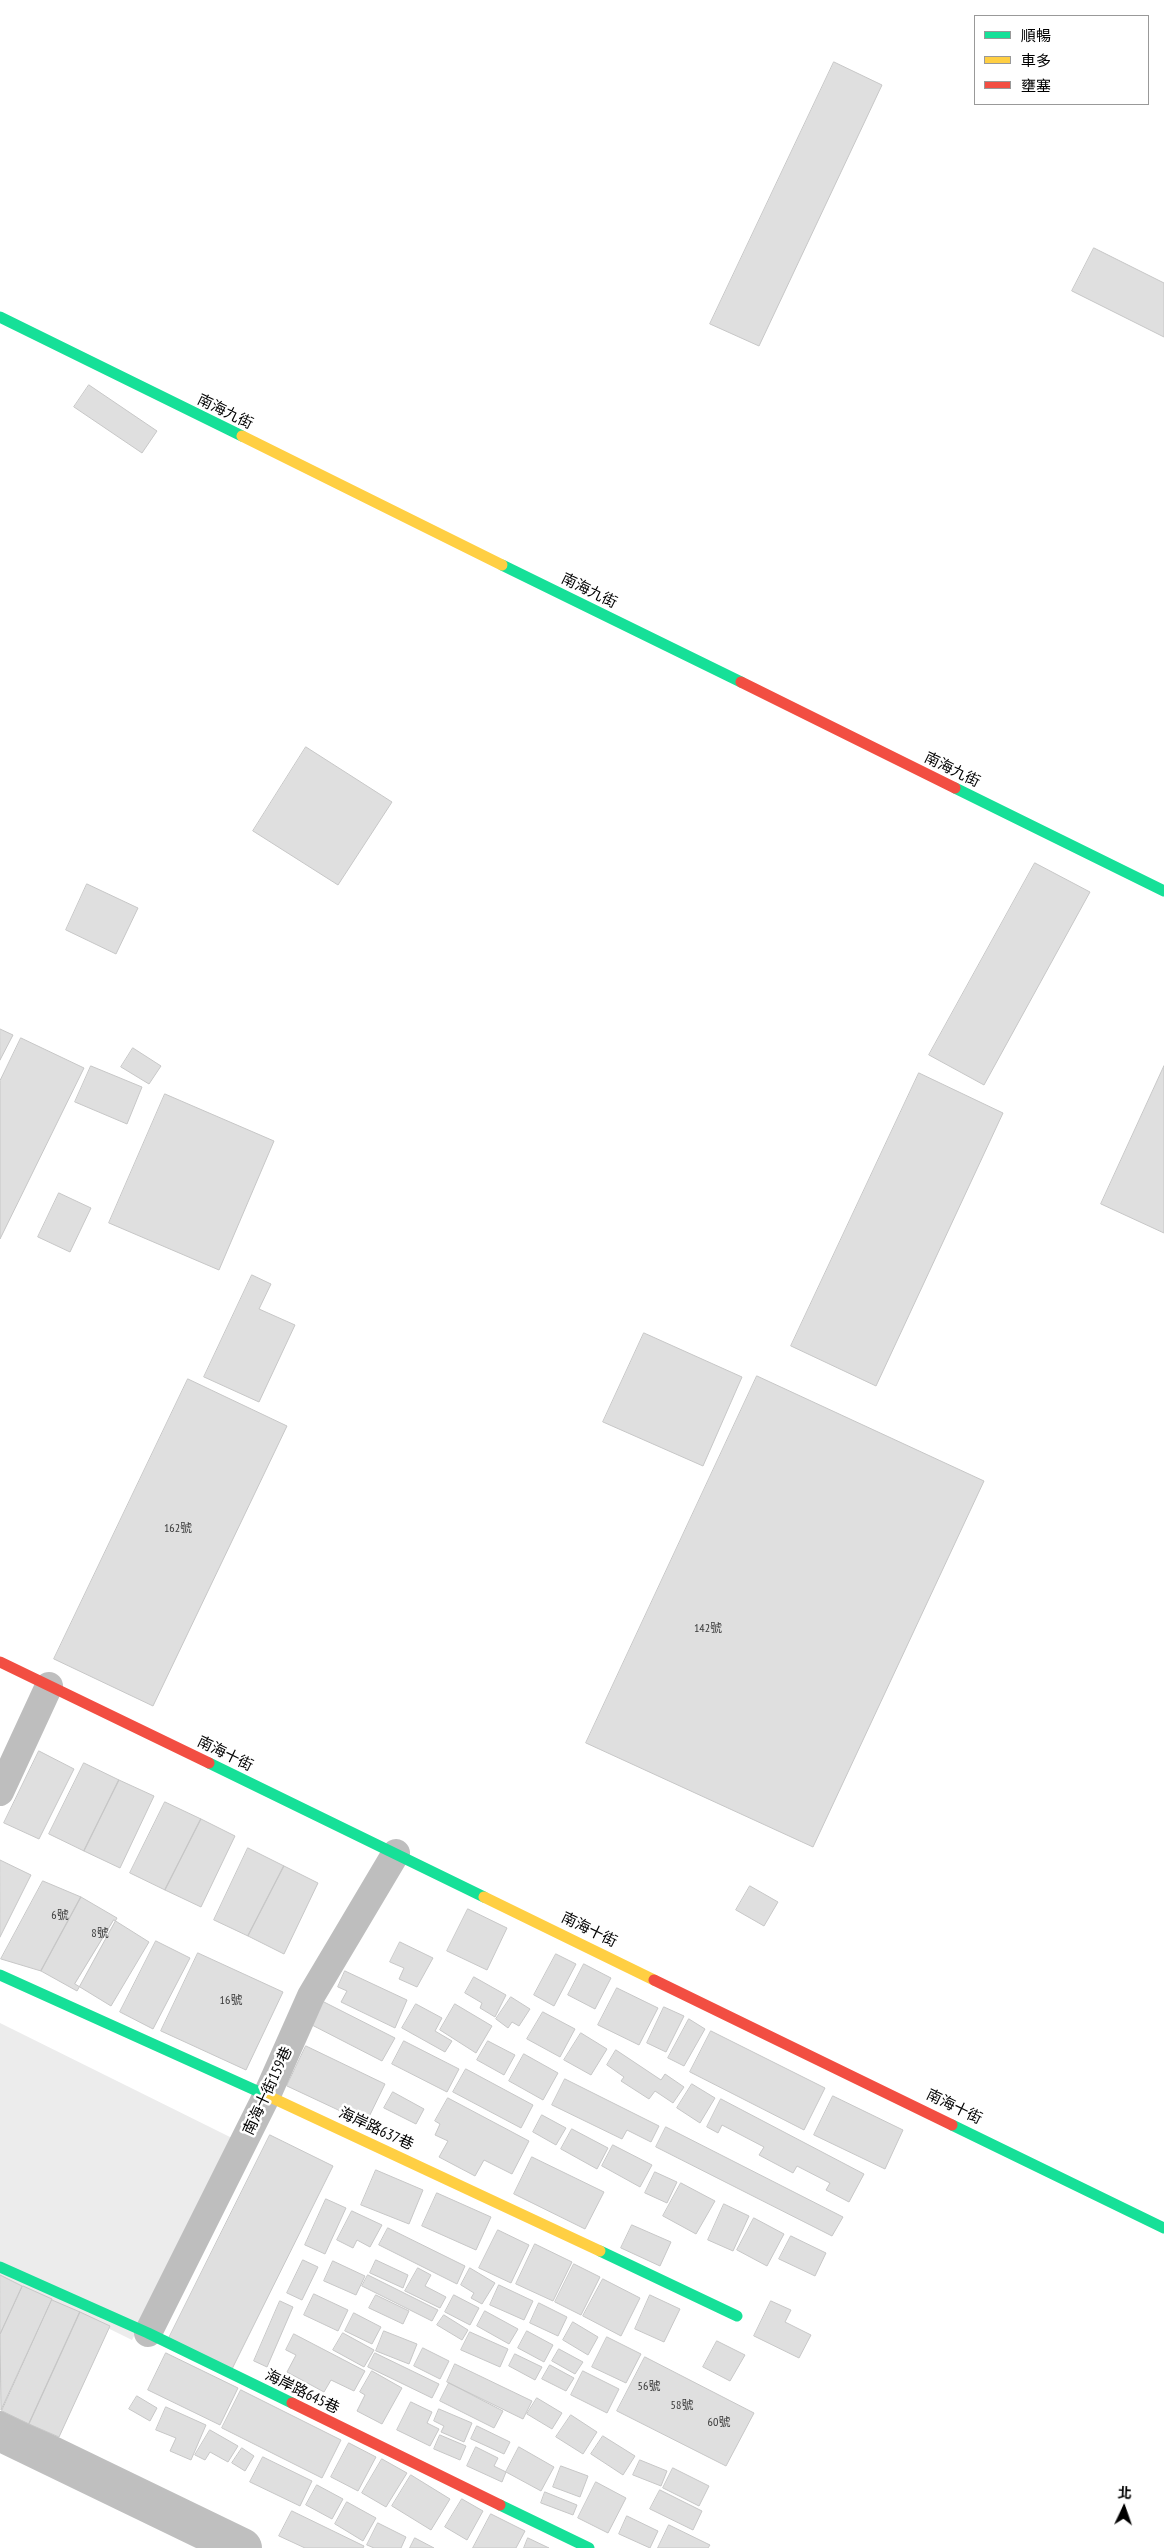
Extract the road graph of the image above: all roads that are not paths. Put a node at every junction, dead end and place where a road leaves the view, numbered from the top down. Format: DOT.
graph roads {
  1 [pos="0,318"];
  2 [pos="1164,891"];
  3 [pos="0,1662"];
  4 [pos="49,1686"];
  5 [pos="0,1792"];
  6 [pos="396,1853"];
  7 [pos="0,1975"];
  8 [pos="268,2095"];
  9 [pos="1164,2228"];
  10 [pos="0,2267"];
  11 [pos="737,2316"];
  12 [pos="148,2333"];
  13 [pos="589,2548"];
  1 -- 2 [label="street, 南海九街"];
  3 -- 4 [label="street, 南海十街"];
  4 -- 5 [label="street"];
  4 -- 6 [label="street, 南海十街"];
  6 -- 8 [label="street, 南海十街159巷"];
  6 -- 9 [label="street, 南海十街"];
  7 -- 8 [label="street, 海岸路637巷"];
  8 -- 11 [label="street, 海岸路637巷"];
  8 -- 12 [label="street, 南海十街159巷"];
  10 -- 12 [label="street, 海岸路645巷"];
  12 -- 13 [label="street, 海岸路645巷"];
}
